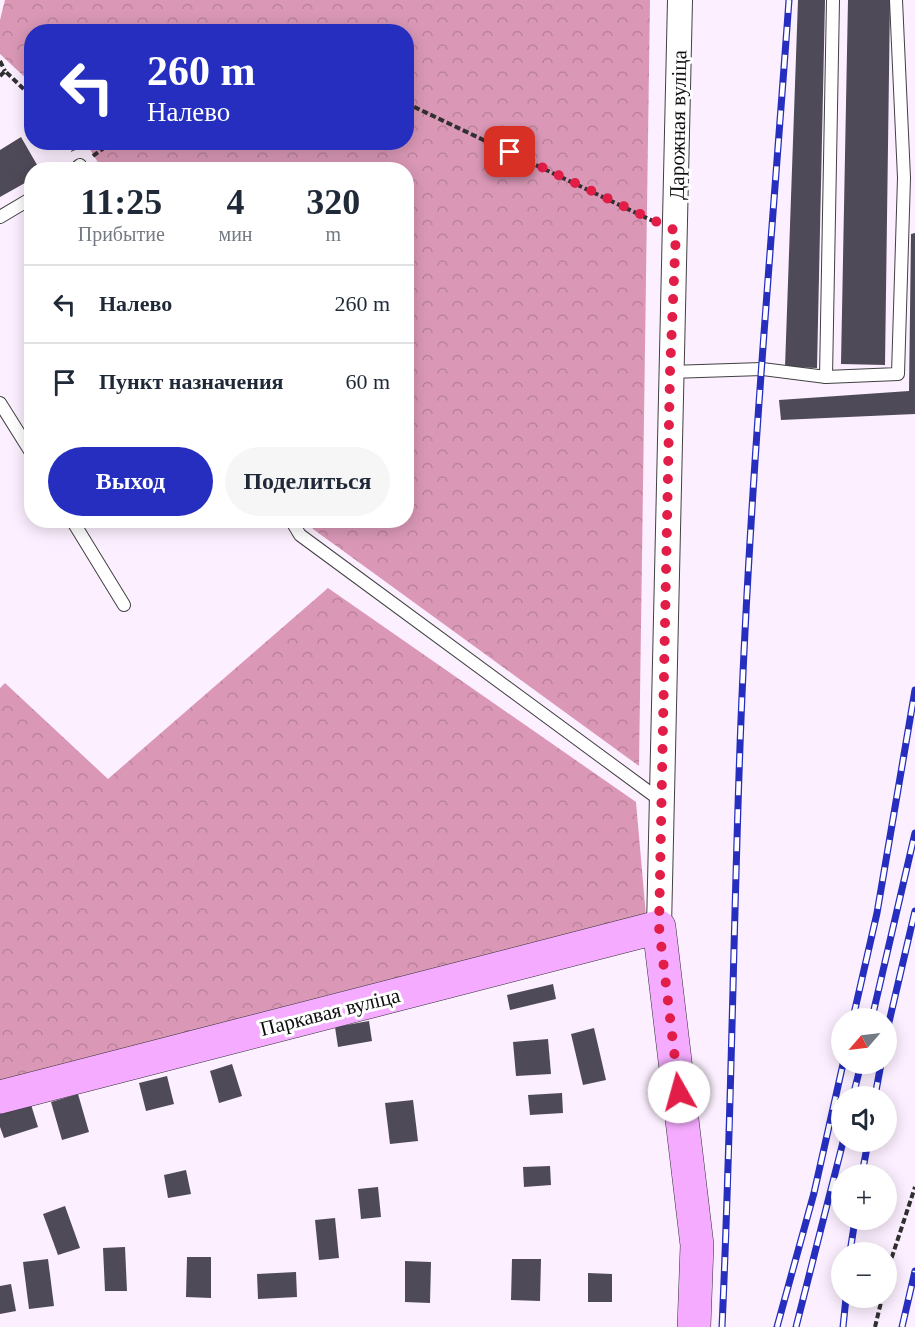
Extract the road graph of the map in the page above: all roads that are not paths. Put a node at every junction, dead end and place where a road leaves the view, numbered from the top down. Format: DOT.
graph roads {
  1 [pos="680,0"];
  2 [pos="833,0"];
  3 [pos="896,0"];
  4 [pos="24,203"];
  5 [pos="0,217"];
  6 [pos="670,372"];
  7 [pos="826,377"];
  8 [pos="0,403"];
  9 [pos="24,441"];
  10 [pos="77,528"];
  11 [pos="296,528"];
  12 [pos="124,605"];
  13 [pos="660,800"];
  14 [pos="659,927"];
  15 [pos="0,1097"];
  16 [pos="694,1327"];
  1 -- 6 [label="street, Дарожная вуліца"];
  2 -- 7 [label="lane"];
  3 -- 7 [label="lane"];
  4 -- 5 [label="lane"];
  6 -- 7 [label="lane"];
  6 -- 13 [label="street, Дарожная вуліца"];
  8 -- 9 [label="lane"];
  10 -- 12 [label="lane"];
  11 -- 13 [label="lane"];
  13 -- 14 [label="street, Дарожная вуліца"];
  14 -- 15 [label="street, Паркавая вуліца"];
  14 -- 16 [label="street, Дарожная вуліца"];
}
